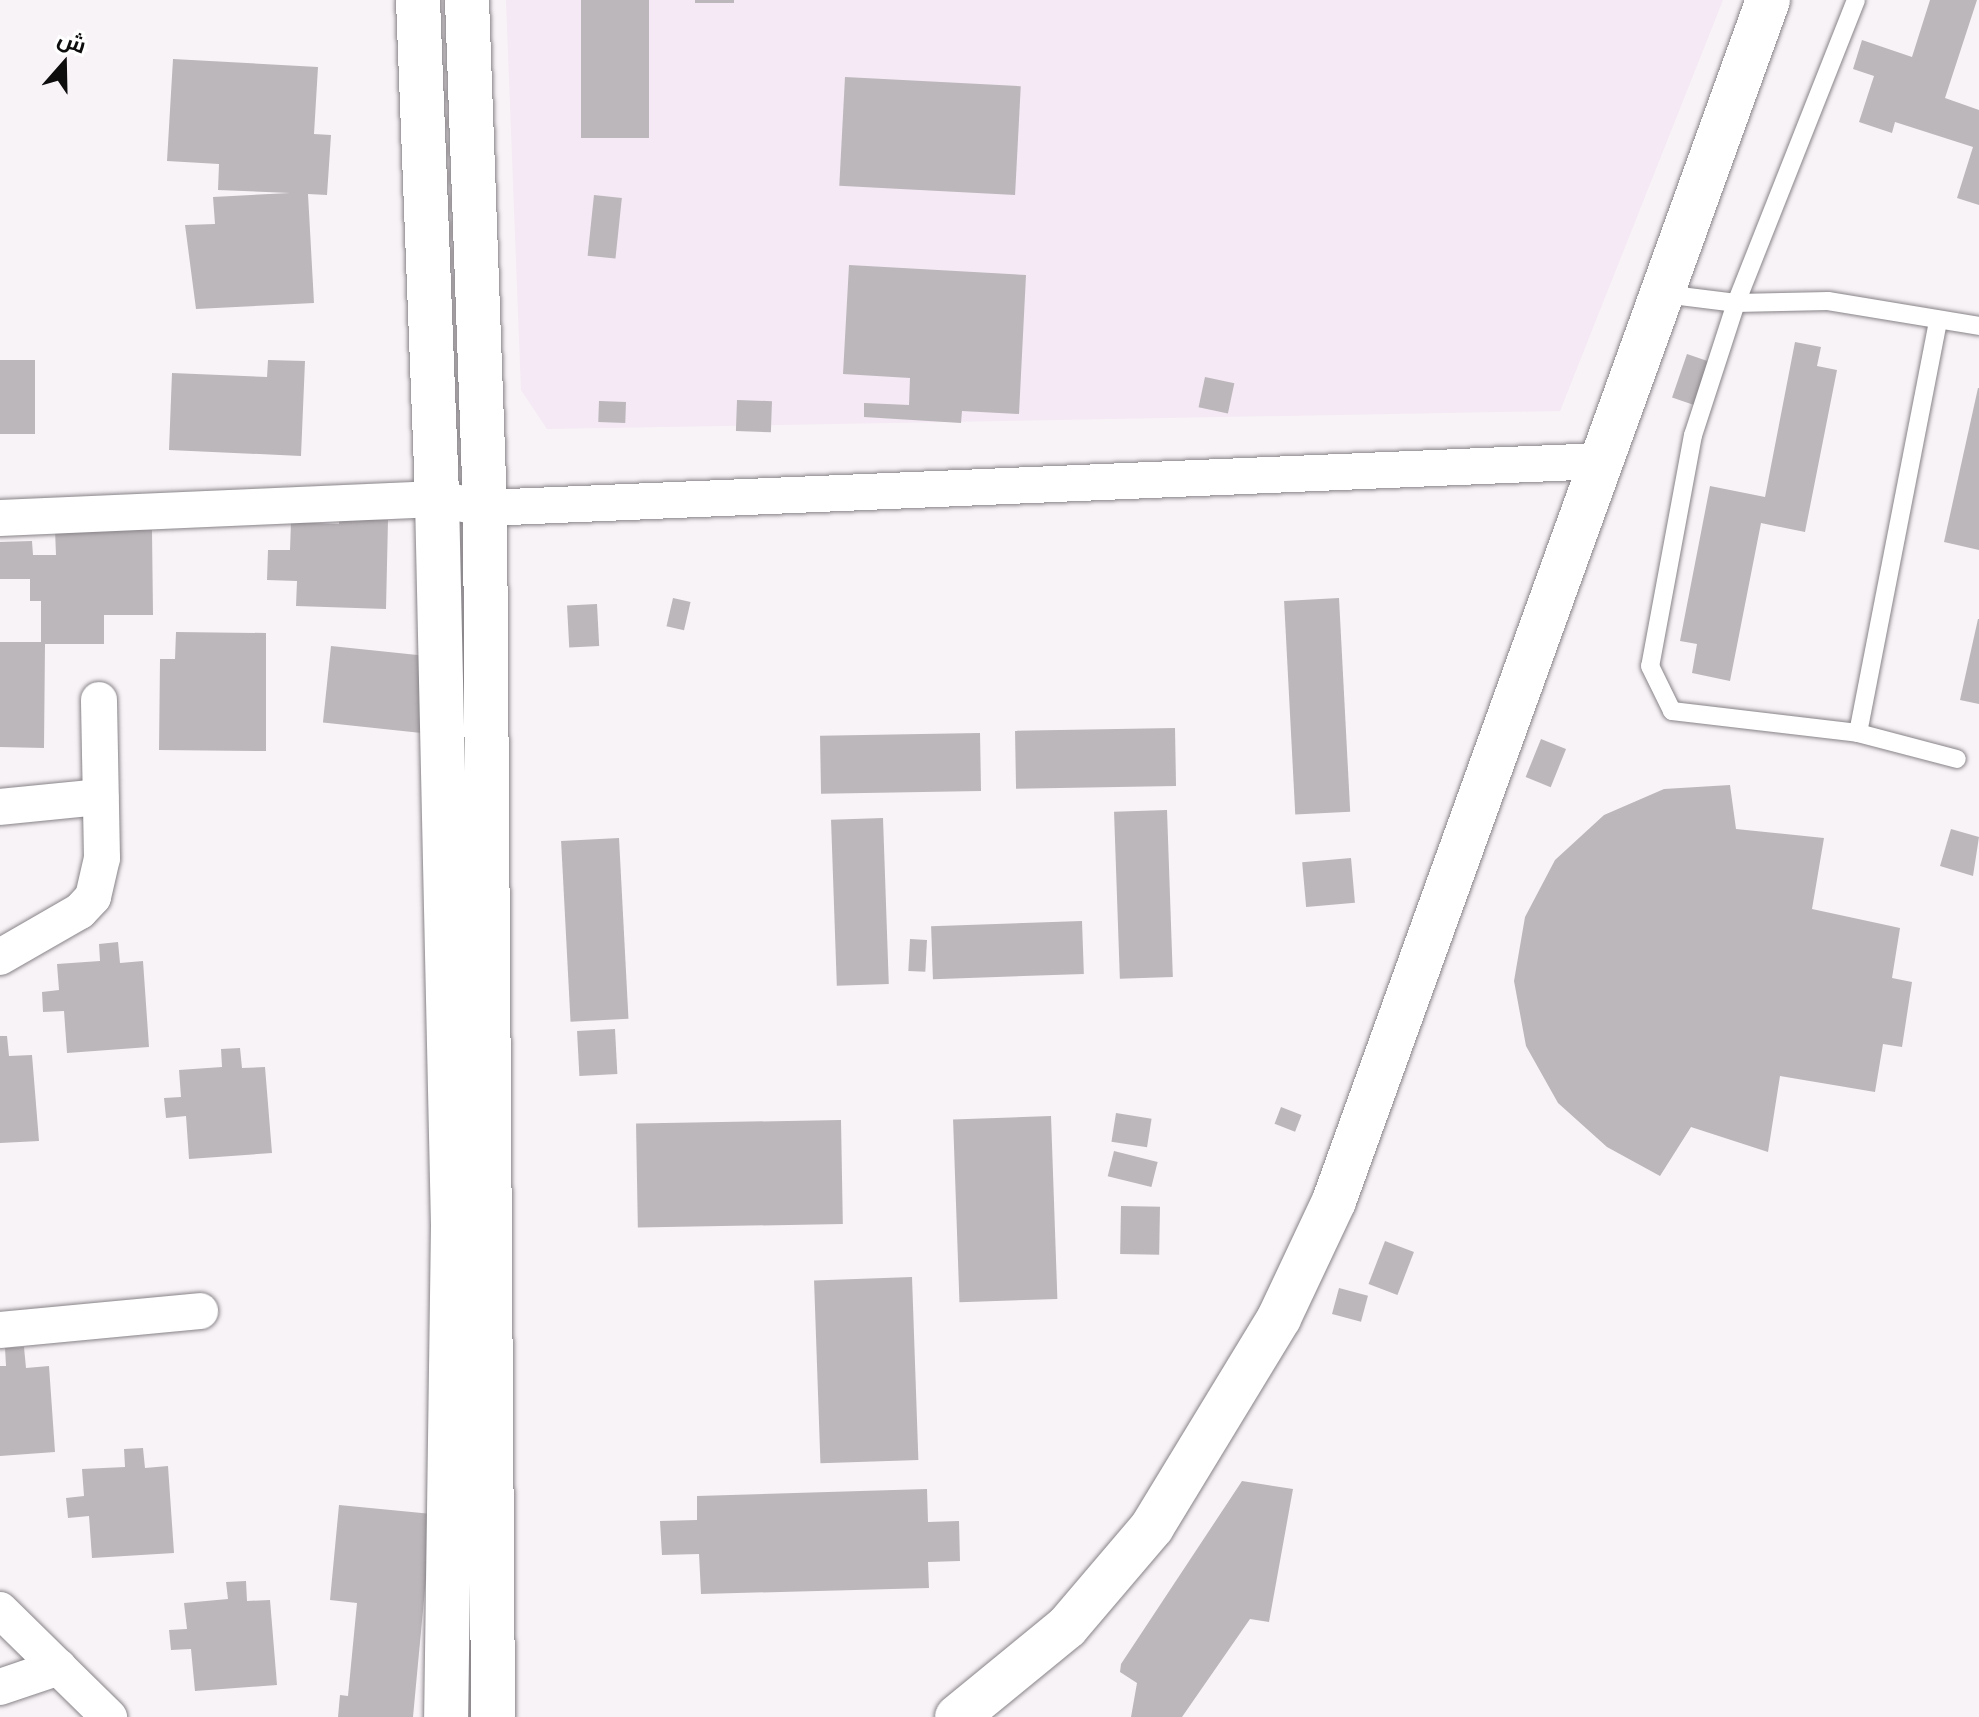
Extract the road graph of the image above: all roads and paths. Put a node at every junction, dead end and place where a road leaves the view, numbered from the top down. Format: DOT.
graph roads {
  1 [pos="418,0"];
  2 [pos="467,0"];
  3 [pos="1768,0"];
  4 [pos="1856,0"];
  5 [pos="1664,294"];
  6 [pos="1736,303"];
  7 [pos="1938,320"];
  8 [pos="1979,326"];
  9 [pos="1603,461"];
  10 [pos="437,499"];
  11 [pos="485,508"];
  12 [pos="0,518"];
  13 [pos="99,700"];
  14 [pos="1858,733"];
  15 [pos="1957,759"];
  16 [pos="101,797"];
  17 [pos="0,807"];
  18 [pos="0,957"];
  19 [pos="200,1311"];
  20 [pos="0,1330"];
  21 [pos="0,1610"];
  22 [pos="59,1667"];
  23 [pos="0,1687"];
  24 [pos="109,1717"];
  25 [pos="446,1717"];
  26 [pos="493,1717"];
  27 [pos="957,1717"];
  1 -- 10 [label="main road"];
  2 -- 11 [label="main road"];
  3 -- 5 [label="main road"];
  4 -- 6 [label="lane"];
  5 -- 6 [label="lane"];
  5 -- 9 [label="main road"];
  6 -- 7 [label="lane"];
  6 -- 14 [label="lane"];
  7 -- 8 [label="lane"];
  7 -- 14 [label="lane"];
  9 -- 11 [label="street"];
  9 -- 27 [label="main road"];
  10 -- 11 [label="street"];
  10 -- 12 [label="street"];
  10 -- 25 [label="main road"];
  11 -- 26 [label="main road"];
  13 -- 16 [label="street"];
  14 -- 15 [label="lane"];
  16 -- 17 [label="street"];
  16 -- 18 [label="street"];
  19 -- 20 [label="street"];
  21 -- 22 [label="street"];
  22 -- 23 [label="street"];
  22 -- 24 [label="street"];
}
